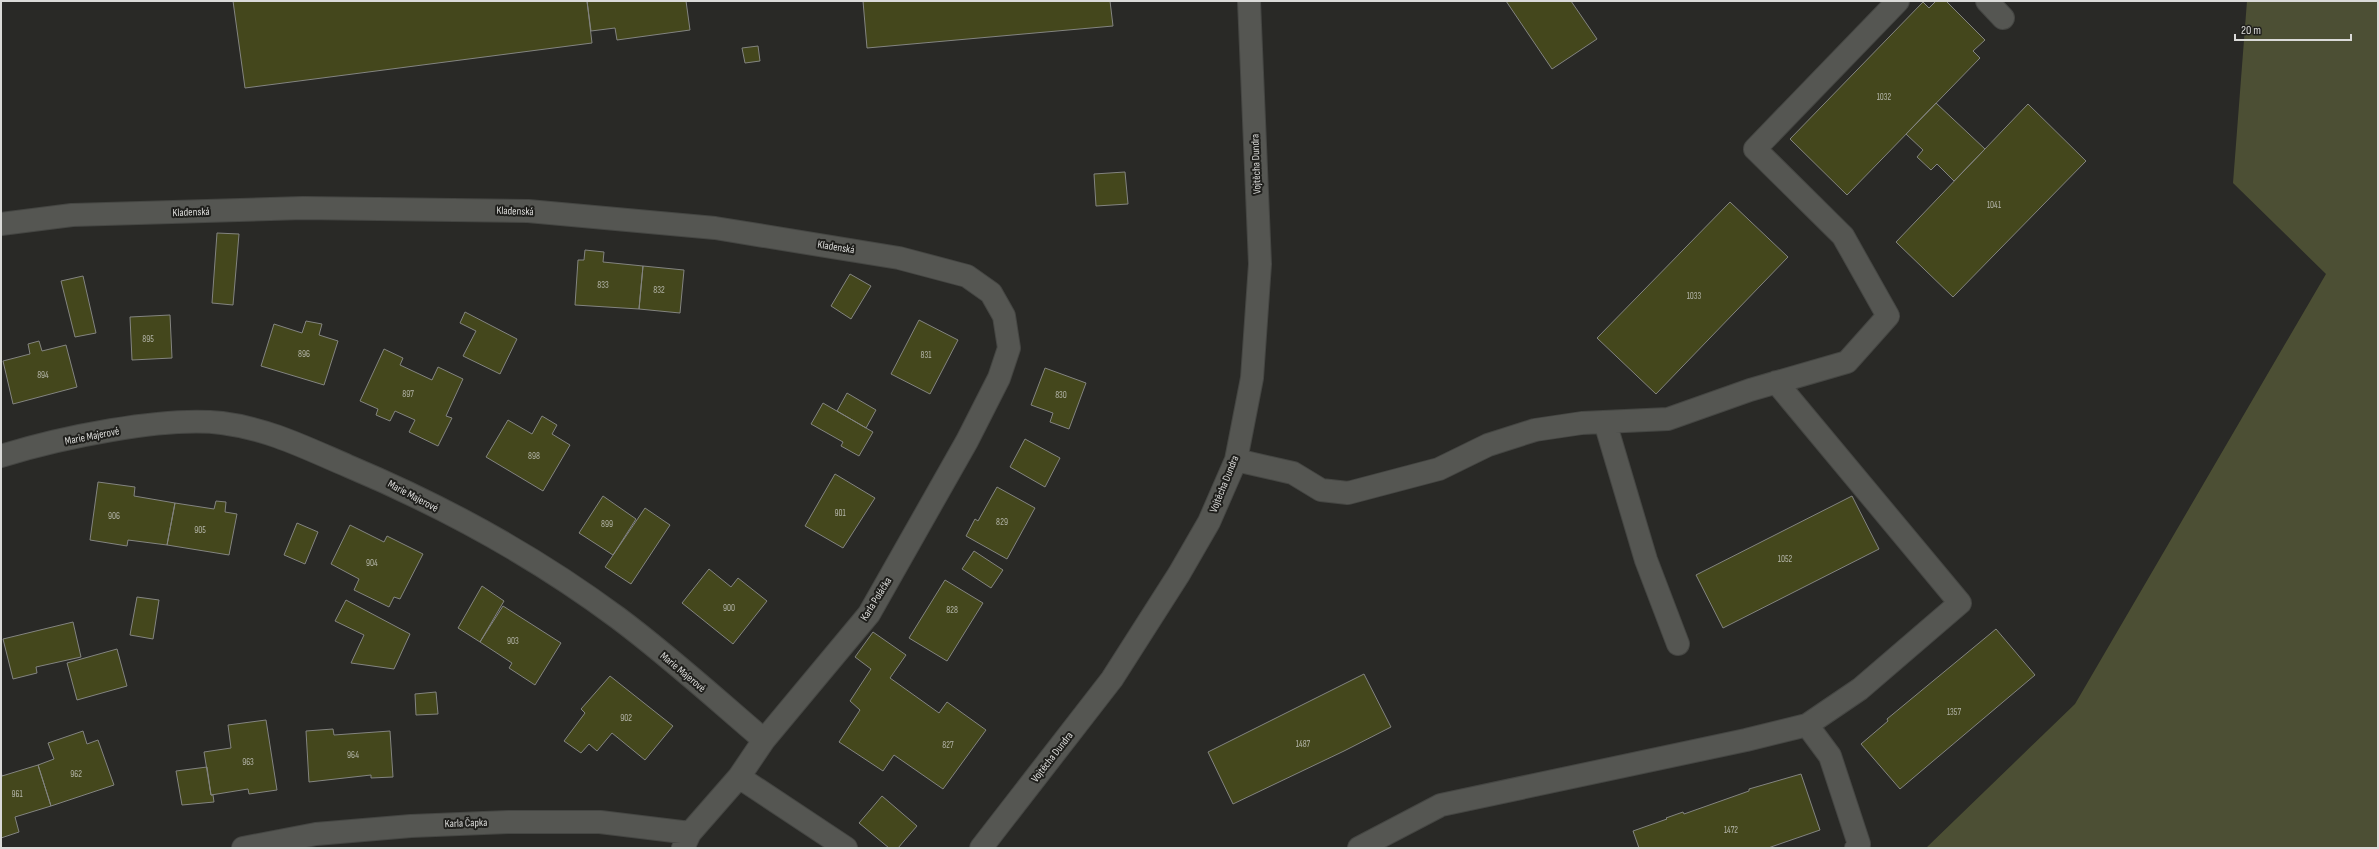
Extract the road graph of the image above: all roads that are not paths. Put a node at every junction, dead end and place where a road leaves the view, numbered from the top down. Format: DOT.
graph roads {
  1 [pos="1249,1"];
  2 [pos="1898,1"];
  3 [pos="1987,1"];
  4 [pos="2003,18"];
  5 [pos="1,224"];
  6 [pos="1004,316"];
  7 [pos="1776,382"];
  8 [pos="1605,422"];
  9 [pos="1,456"];
  10 [pos="1236,460"];
  11 [pos="1678,644"];
  12 [pos="1807,725"];
  13 [pos="764,740"];
  14 [pos="739,777"];
  15 [pos="686,841"];
  16 [pos="243,848"];
  17 [pos="846,848"];
  18 [pos="981,848"];
  19 [pos="1359,848"];
  20 [pos="1856,848"];
  1 -- 10 [label="street, Vojtěcha Dundra"];
  2 -- 7 [label="street"];
  3 -- 4 [label="street"];
  5 -- 6 [label="street, Kladenská"];
  6 -- 13 [label="street, Karla Poláčka"];
  7 -- 8 [label="street"];
  7 -- 12 [label="street"];
  8 -- 10 [label="street"];
  8 -- 11 [label="street"];
  9 -- 13 [label="street, Marie Majerové"];
  10 -- 18 [label="street, Vojtěcha Dundra"];
  12 -- 19 [label="street"];
  12 -- 20 [label="street"];
  13 -- 14 [label="street, Karla Poláčka"];
  14 -- 15 [label="street, Karla Poláčka"];
  14 -- 17 [label="street"];
  15 -- 16 [label="street, Karla Čapka"];
}
